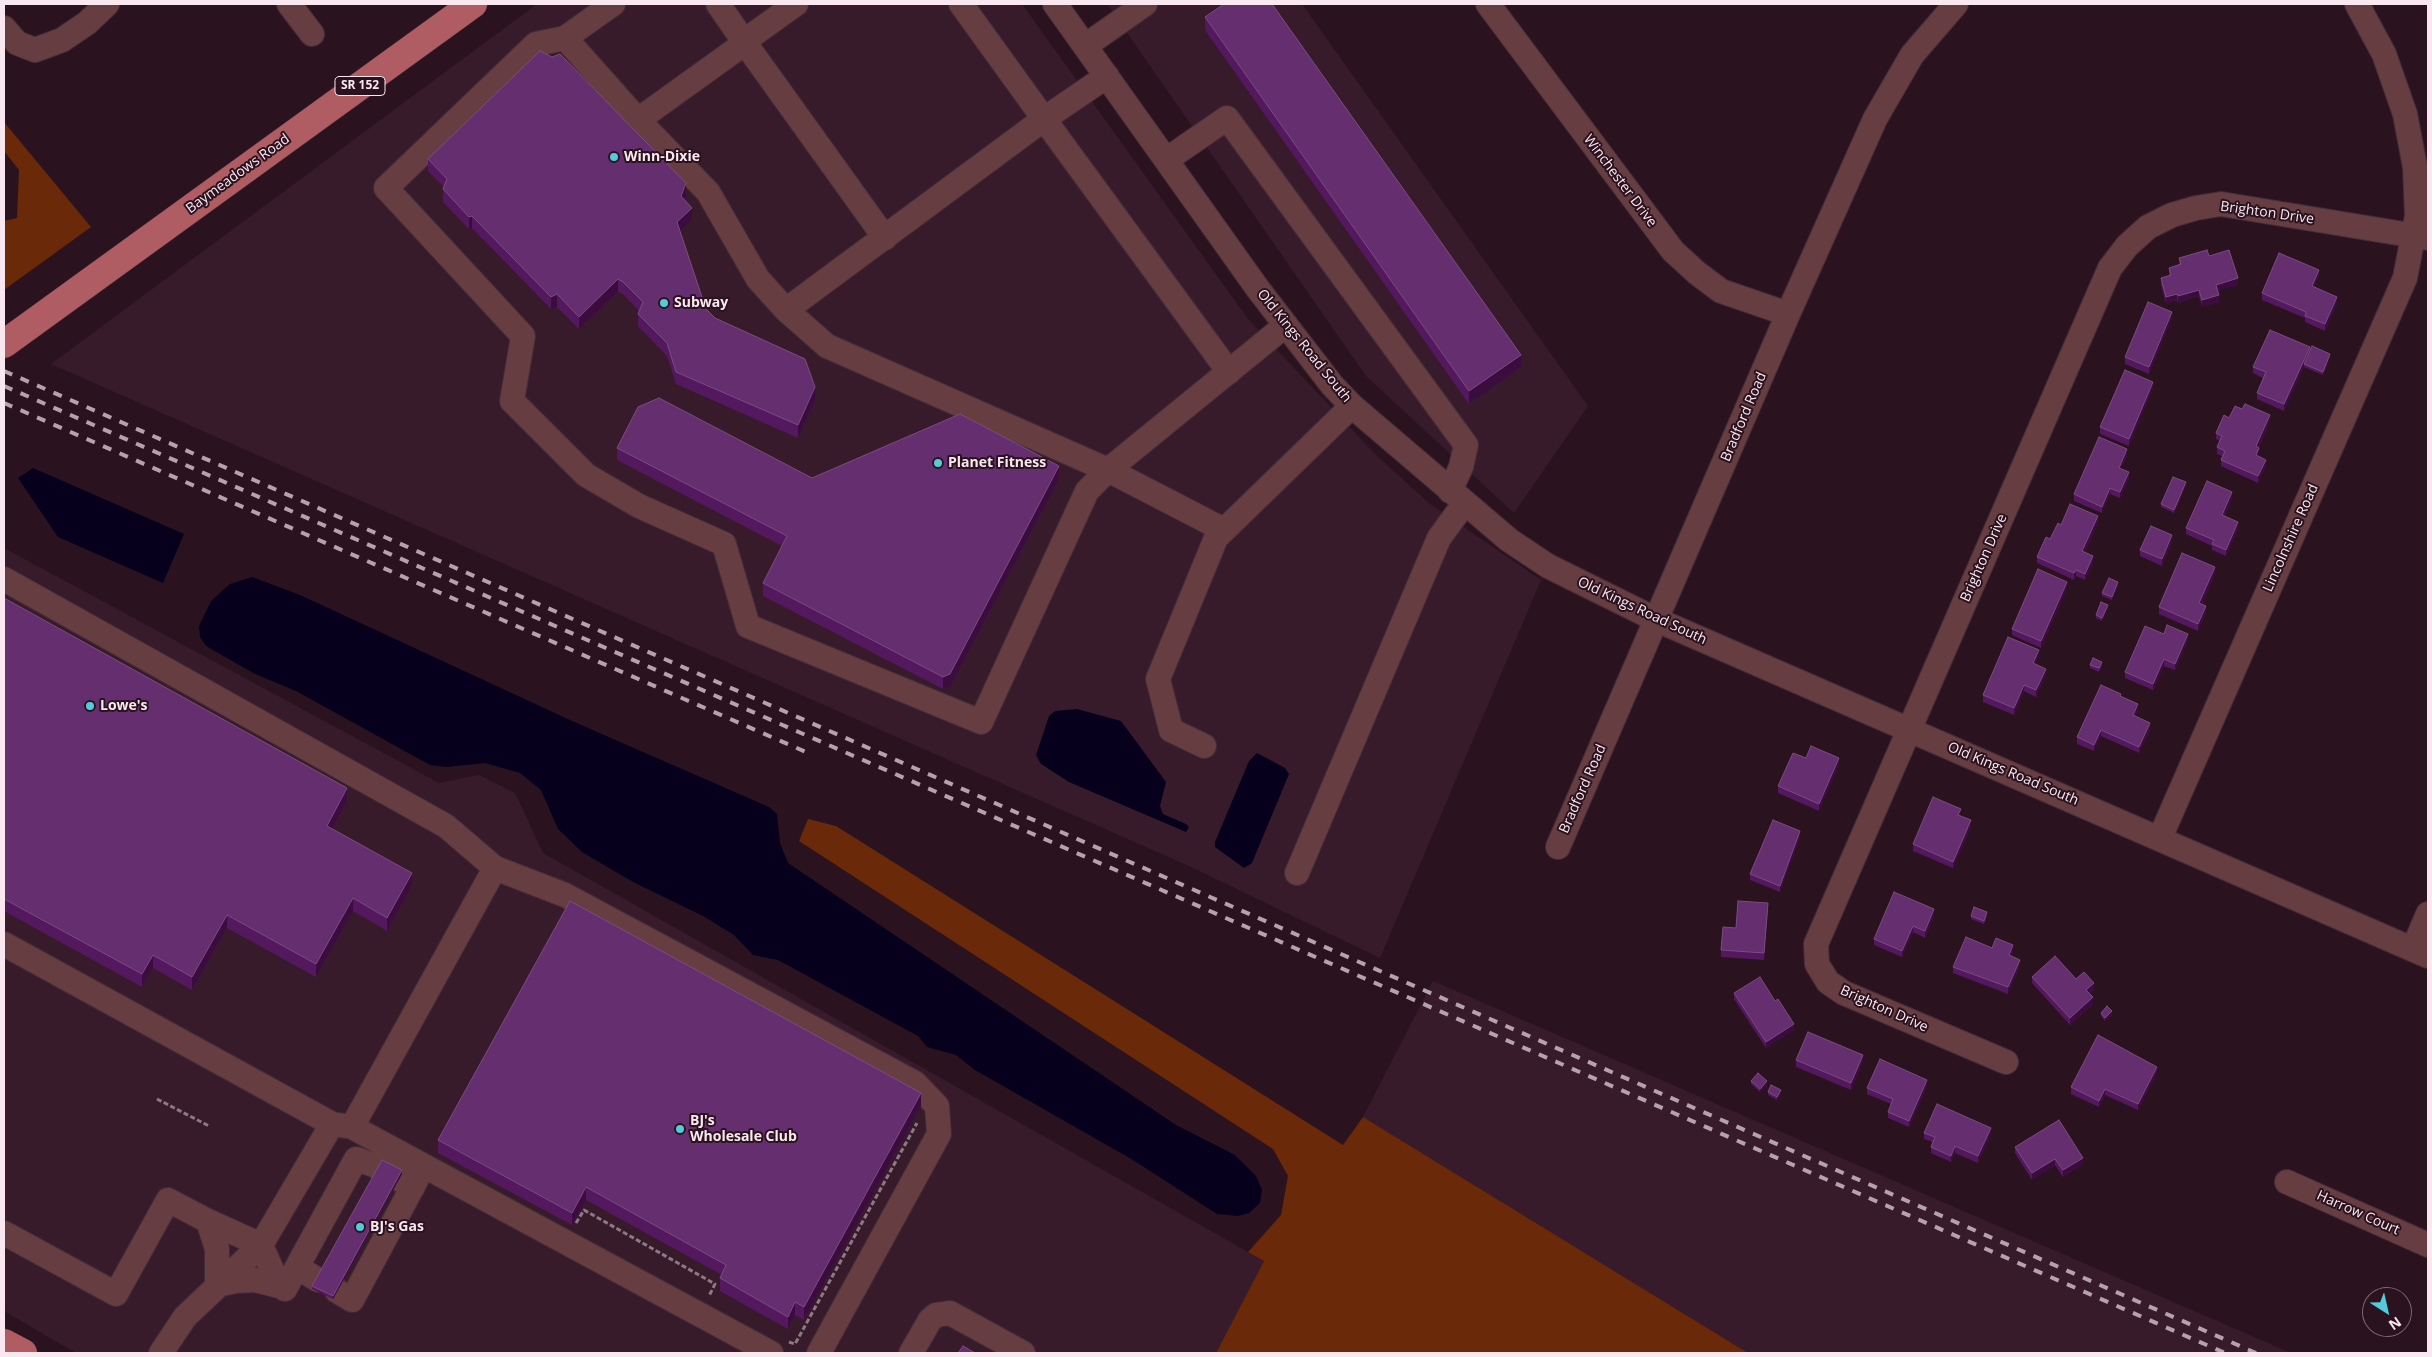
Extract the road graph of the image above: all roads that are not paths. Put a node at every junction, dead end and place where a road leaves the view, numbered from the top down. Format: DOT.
graph roads {
  1 [pos="107,4"];
  2 [pos="289,4"];
  3 [pos="473,4"];
  4 [pos="613,4"];
  5 [pos="718,4"];
  6 [pos="796,4"];
  7 [pos="961,4"];
  8 [pos="1055,4"];
  9 [pos="1145,4"];
  10 [pos="1488,4"];
  11 [pos="1956,4"];
  12 [pos="2357,4"];
  13 [pos="4,28"];
  14 [pos="312,34"];
  15 [pos="565,38"];
  16 [pos="746,43"];
  17 [pos="1085,46"];
  18 [pos="1107,76"];
  19 [pos="1044,119"];
  20 [pos="638,120"];
  21 [pos="1166,160"];
  22 [pos="2421,237"];
  23 [pos="885,238"];
  24 [pos="786,310"];
  25 [pos="1788,314"];
  26 [pos="1286,325"];
  27 [pos="4,344"];
  28 [pos="1229,372"];
  29 [pos="1352,406"];
  30 [pos="1108,470"];
  31 [pos="1457,498"];
  32 [pos="1224,530"];
  33 [pos="4,579"];
  34 [pos="1657,620"];
  35 [pos="1910,729"];
  36 [pos="1204,746"];
  37 [pos="2160,838"];
  38 [pos="1558,847"];
  39 [pos="495,868"];
  40 [pos="1297,874"];
  41 [pos="2428,914"];
  42 [pos="4,944"];
  43 [pos="2421,952"];
  44 [pos="2006,1062"];
  45 [pos="342,1126"];
  46 [pos="424,1166"];
  47 [pos="2287,1182"];
  48 [pos="412,1187"];
  49 [pos="208,1221"];
  50 [pos="4,1233"];
  51 [pos="261,1245"];
  52 [pos="2428,1245"];
  53 [pos="297,1267"];
  54 [pos="217,1285"];
  55 [pos="285,1289"];
  56 [pos="4,1343"];
  57 [pos="779,1347"];
  58 [pos="23,1353"];
  59 [pos="160,1353"];
  60 [pos="819,1353"];
  61 [pos="911,1353"];
  62 [pos="1024,1353"];
  1 -- 13 [label="street"];
  2 -- 14 [label="street"];
  3 -- 27 [label="main road, Baymeadows Road / SR 152"];
  4 -- 15 [label="street"];
  5 -- 16 [label="street"];
  6 -- 16 [label="street"];
  7 -- 19 [label="street"];
  8 -- 17 [label="street, Old Kings Road South"];
  9 -- 17 [label="street"];
  10 -- 25 [label="street, Winchester Drive"];
  11 -- 25 [label="street, Bradford Road"];
  12 -- 22 [label="street, Lincolnshire Road"];
  15 -- 20 [label="street"];
  15 -- 30 [label="street"];
  16 -- 20 [label="street"];
  16 -- 23 [label="street"];
  17 -- 18 [label="street, Old Kings Road South"];
  18 -- 19 [label="street"];
  18 -- 21 [label="street, Old Kings Road South"];
  19 -- 23 [label="street"];
  19 -- 28 [label="street"];
  20 -- 24 [label="street"];
  21 -- 26 [label="street, Old Kings Road South"];
  21 -- 31 [label="street"];
  22 -- 35 [label="street, Brighton Drive"];
  22 -- 37 [label="street, Lincolnshire Road"];
  23 -- 24 [label="street"];
  24 -- 30 [label="street"];
  25 -- 34 [label="street, Bradford Road"];
  26 -- 28 [label="street"];
  26 -- 29 [label="street, Old Kings Road South"];
  28 -- 30 [label="street"];
  29 -- 31 [label="street, Old Kings Road South"];
  29 -- 32 [label="street"];
  30 -- 32 [label="street"];
  31 -- 34 [label="street, Old Kings Road South"];
  31 -- 40 [label="street"];
  32 -- 36 [label="street"];
  33 -- 39 [label="street"];
  34 -- 35 [label="street, Old Kings Road South"];
  34 -- 38 [label="street, Bradford Road"];
  35 -- 37 [label="street, Old Kings Road South"];
  35 -- 44 [label="street, Brighton Drive"];
  37 -- 43 [label="street, Old Kings Road South"];
  39 -- 45 [label="street"];
  39 -- 60 [label="street"];
  41 -- 43 [label="street"];
  42 -- 45 [label="street"];
  45 -- 46 [label="street"];
  45 -- 51 [label="street"];
  46 -- 48 [label="street"];
  46 -- 57 [label="street"];
  47 -- 52 [label="street, Harrow Court"];
  48 -- 53 [label="street"];
  48 -- 53 [label="street"];
  49 -- 50 [label="street"];
  49 -- 51 [label="street"];
  49 -- 54 [label="street"];
  51 -- 54 [label="street"];
  51 -- 54 [label="street"];
  53 -- 55 [label="street"];
  54 -- 59 [label="street"];
  56 -- 58 [label="main road"];
  61 -- 62 [label="street"];
}
